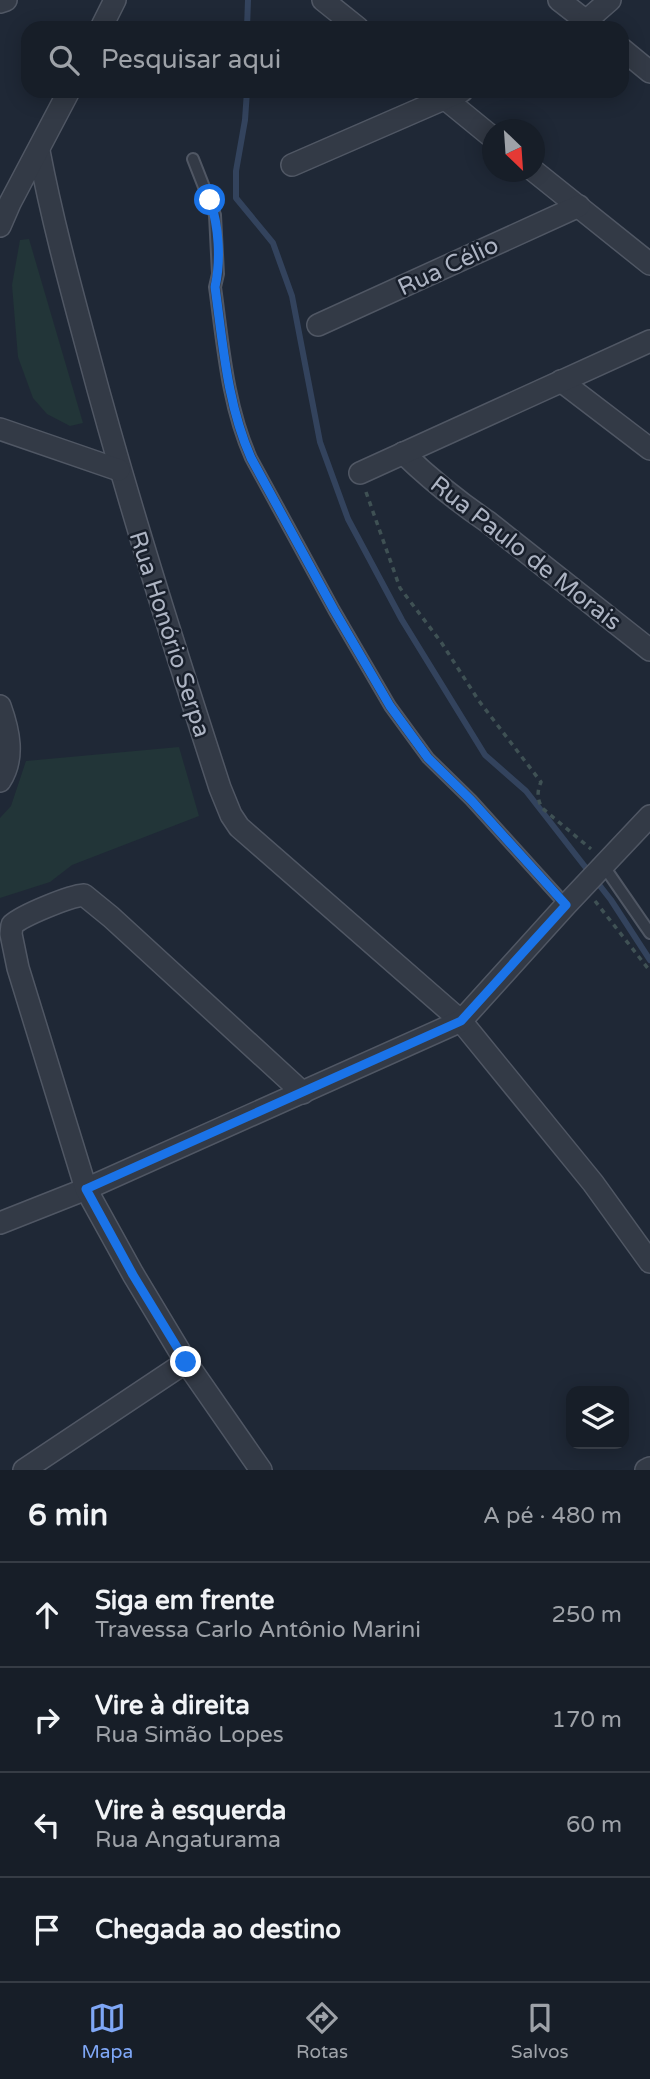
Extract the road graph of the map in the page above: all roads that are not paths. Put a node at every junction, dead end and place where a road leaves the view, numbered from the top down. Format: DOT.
graph roads {
  1 [pos="6,0"];
  2 [pos="115,0"];
  3 [pos="323,0"];
  4 [pos="559,0"];
  5 [pos="610,0"];
  6 [pos="0,2"];
  7 [pos="104,21"];
  8 [pos="349,21"];
  9 [pos="582,21"];
  10 [pos="591,21"];
  11 [pos="629,55"];
  12 [pos="650,72"];
  13 [pos="65,98"];
  14 [pos="439,98"];
  15 [pos="452,98"];
  16 [pos="482,127"];
  17 [pos="38,151"];
  18 [pos="193,159"];
  19 [pos="292,165"];
  20 [pos="545,180"];
  21 [pos="579,206"];
  22 [pos="0,226"];
  23 [pos="650,264"];
  24 [pos="318,326"];
  25 [pos="650,341"];
  26 [pos="561,381"];
  27 [pos="1,425"];
  28 [pos="650,450"];
  29 [pos="403,453"];
  30 [pos="119,470"];
  31 [pos="360,473"];
  32 [pos="650,650"];
  33 [pos="0,706"];
  34 [pos="0,781"];
  35 [pos="650,816"];
  36 [pos="604,864"];
  37 [pos="566,905"];
  38 [pos="650,933"];
  39 [pos="461,1021"];
  40 [pos="303,1093"];
  41 [pos="86,1189"];
  42 [pos="0,1223"];
  43 [pos="650,1262"];
  44 [pos="186,1362"];
  45 [pos="24,1470"];
  46 [pos="261,1470"];
  1 -- 6 [label="street"];
  2 -- 7 [label="street"];
  3 -- 8 [label="street"];
  4 -- 9 [label="street"];
  5 -- 10 [label="street"];
  11 -- 12 [label="street"];
  13 -- 17 [label="street"];
  14 -- 19 [label="street"];
  15 -- 16 [label="street"];
  17 -- 22 [label="street"];
  17 -- 30 [label="street, Rua Honório Serpa"];
  18 -- 37 [label="lane"];
  20 -- 21 [label="street"];
  21 -- 23 [label="street"];
  21 -- 24 [label="street, Rua Célio"];
  25 -- 26 [label="street, Rua Paulo de Morais"];
  26 -- 28 [label="street"];
  26 -- 29 [label="street, Rua Paulo de Morais"];
  27 -- 30 [label="street"];
  29 -- 31 [label="street, Rua Paulo de Morais"];
  29 -- 32 [label="street, Rua Paulo de Morais"];
  30 -- 39 [label="street, Rua Honório Serpa"];
  33 -- 34 [label="street"];
  35 -- 36 [label="street"];
  36 -- 37 [label="street"];
  36 -- 38 [label="lane"];
  37 -- 39 [label="street"];
  39 -- 40 [label="street"];
  39 -- 43 [label="street, Rua Honório Serpa"];
  40 -- 41 [label="street"];
  40 -- 41 [label="street"];
  41 -- 42 [label="street"];
  41 -- 44 [label="street"];
  44 -- 45 [label="street"];
  44 -- 46 [label="street"];
}
